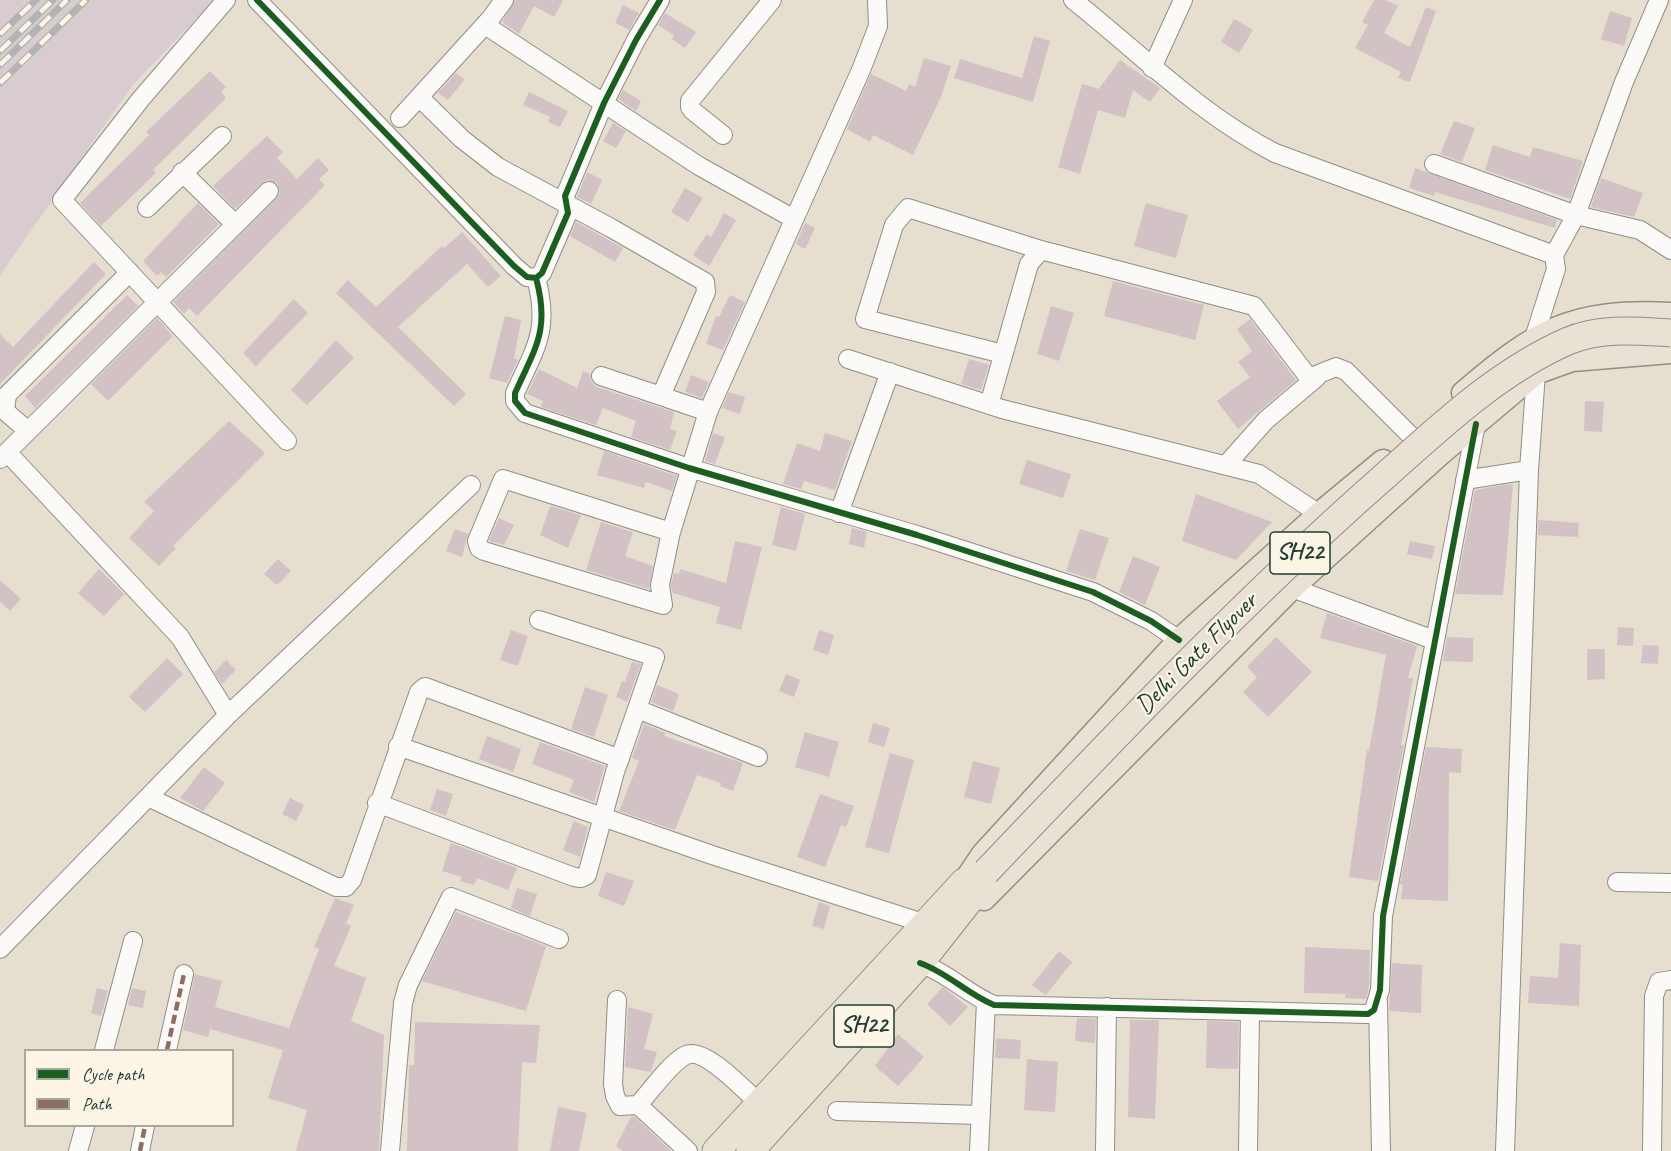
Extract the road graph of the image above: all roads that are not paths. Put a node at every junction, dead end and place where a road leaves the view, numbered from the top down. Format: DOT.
graph roads {
  1 [pos="226,0"];
  2 [pos="257,0"];
  3 [pos="504,0"];
  4 [pos="660,0"];
  5 [pos="772,0"];
  6 [pos="877,0"];
  7 [pos="1073,0"];
  8 [pos="1183,0"];
  9 [pos="1659,0"];
  10 [pos="485,25"];
  11 [pos="1152,68"];
  12 [pos="419,97"];
  13 [pos="604,103"];
  14 [pos="400,118"];
  15 [pos="723,135"];
  16 [pos="222,136"];
  17 [pos="1434,164"];
  18 [pos="182,172"];
  19 [pos="269,191"];
  20 [pos="567,204"];
  21 [pos="147,208"];
  22 [pos="1576,215"];
  23 [pos="795,219"];
  24 [pos="235,224"];
  25 [pos="1041,250"];
  26 [pos="1671,250"];
  27 [pos="1554,255"];
  28 [pos="130,272"];
  29 [pos="536,278"];
  30 [pos="1552,281"];
  31 [pos="158,300"];
  32 [pos="1630,314"];
  33 [pos="1671,314"];
  34 [pos="1559,326"];
  35 [pos="1671,333"];
  36 [pos="1534,338"];
  37 [pos="1671,352"];
  38 [pos="1004,354"];
  39 [pos="1634,354"];
  40 [pos="848,359"];
  41 [pos="890,372"];
  42 [pos="1536,373"];
  43 [pos="601,376"];
  44 [pos="1317,377"];
  45 [pos="661,396"];
  46 [pos="989,405"];
  47 [pos="708,412"];
  48 [pos="1476,424"];
  49 [pos="28,431"];
  50 [pos="1412,437"];
  51 [pos="287,441"];
  52 [pos="3,456"];
  53 [pos="1226,465"];
  54 [pos="689,468"];
  55 [pos="1529,470"];
  56 [pos="1465,480"];
  57 [pos="471,484"];
  58 [pos="839,513"];
  59 [pos="1319,514"];
  60 [pos="671,532"];
  61 [pos="1345,540"];
  62 [pos="1292,588"];
  63 [pos="539,620"];
  64 [pos="1179,640"];
  65 [pos="1434,640"];
  66 [pos="637,709"];
  67 [pos="228,716"];
  68 [pos="398,746"];
  69 [pos="758,756"];
  70 [pos="620,759"];
  71 [pos="148,797"];
  72 [pos="377,803"];
  73 [pos="602,816"];
  74 [pos="1617,882"];
  75 [pos="1671,883"];
  76 [pos="975,884"];
  77 [pos="926,924"];
  78 [pos="559,939"];
  79 [pos="133,941"];
  80 [pos="0,950"];
  81 [pos="920,963"];
  82 [pos="184,974"];
  83 [pos="1671,980"];
  84 [pos="617,1000"];
  85 [pos="986,1002"];
  86 [pos="1378,1002"];
  87 [pos="1107,1007"];
  88 [pos="1250,1011"];
  89 [pos="104,1049"];
  90 [pos="167,1049"];
  91 [pos="638,1106"];
  92 [pos="761,1106"];
  93 [pos="837,1111"];
  94 [pos="981,1115"];
  95 [pos="84,1127"];
  96 [pos="146,1127"];
  97 [pos="733,1145"];
  98 [pos="78,1151"];
  99 [pos="140,1151"];
  100 [pos="390,1151"];
  101 [pos="688,1151"];
  102 [pos="980,1151"];
  103 [pos="1105,1151"];
  104 [pos="1248,1151"];
  105 [pos="1381,1151"];
  106 [pos="1505,1151"];
  107 [pos="1652,1151"];
  1 -- 28 [label="street"];
  2 -- 29 [label="street"];
  3 -- 10 [label="street"];
  4 -- 13 [label="street"];
  5 -- 15 [label="street"];
  6 -- 23 [label="street"];
  7 -- 11 [label="street"];
  8 -- 11 [label="street"];
  9 -- 22 [label="street"];
  10 -- 12 [label="street"];
  10 -- 13 [label="street"];
  11 -- 27 [label="street"];
  12 -- 14 [label="street"];
  12 -- 20 [label="street"];
  13 -- 20 [label="street"];
  13 -- 23 [label="street"];
  16 -- 18 [label="street"];
  17 -- 22 [label="street"];
  18 -- 21 [label="street"];
  18 -- 24 [label="street"];
  19 -- 24 [label="street"];
  20 -- 29 [label="street"];
  20 -- 45 [label="street"];
  22 -- 26 [label="street"];
  22 -- 27 [label="street"];
  23 -- 47 [label="street"];
  24 -- 31 [label="street"];
  25 -- 38 [label="street"];
  25 -- 38 [label="street"];
  25 -- 44 [label="street"];
  27 -- 30 [label="street"];
  28 -- 31 [label="street"];
  28 -- 49 [label="street"];
  29 -- 54 [label="street"];
  30 -- 34 [label="street"];
  30 -- 36 [label="street"];
  31 -- 49 [label="street"];
  31 -- 51 [label="street"];
  32 -- 33 [label="main road"];
  32 -- 34 [label="main road"];
  32 -- 39 [label="main road"];
  34 -- 36 [label="main road"];
  35 -- 76 [label="highway, Delhi Gate Flyover / SH22, bridge"];
  36 -- 50 [label="main road"];
  37 -- 39 [label="main road"];
  38 -- 46 [label="street"];
  39 -- 42 [label="main road"];
  40 -- 41 [label="street"];
  41 -- 46 [label="street"];
  41 -- 58 [label="street"];
  42 -- 48 [label="main road"];
  42 -- 55 [label="street"];
  43 -- 45 [label="street"];
  44 -- 50 [label="street"];
  44 -- 53 [label="street"];
  45 -- 47 [label="street"];
  46 -- 53 [label="street"];
  47 -- 54 [label="street"];
  48 -- 56 [label="street"];
  48 -- 61 [label="main road"];
  49 -- 52 [label="street"];
  50 -- 59 [label="main road"];
  52 -- 67 [label="street"];
  53 -- 59 [label="street"];
  54 -- 58 [label="street"];
  54 -- 60 [label="street"];
  55 -- 56 [label="street"];
  55 -- 106 [label="street"];
  56 -- 65 [label="street"];
  57 -- 67 [label="street"];
  58 -- 64 [label="street"];
  59 -- 61 [label="street"];
  59 -- 64 [label="main road"];
  60 -- 60 [label="street"];
  61 -- 62 [label="main road"];
  62 -- 65 [label="street"];
  62 -- 76 [label="main road"];
  63 -- 66 [label="street"];
  64 -- 76 [label="main road"];
  65 -- 86 [label="street"];
  66 -- 69 [label="street"];
  66 -- 70 [label="street"];
  67 -- 71 [label="street"];
  68 -- 70 [label="street"];
  68 -- 72 [label="street"];
  68 -- 73 [label="street"];
  70 -- 73 [label="street"];
  71 -- 72 [label="street"];
  71 -- 80 [label="street"];
  72 -- 73 [label="street"];
  73 -- 77 [label="street"];
  74 -- 75 [label="street"];
  76 -- 77 [label="highway"];
  76 -- 81 [label="highway, SH22"];
  77 -- 92 [label="highway"];
  78 -- 100 [label="street"];
  79 -- 89 [label="street"];
  81 -- 85 [label="street"];
  81 -- 97 [label="highway, SH22"];
  82 -- 90 [label="street"];
  83 -- 107 [label="street"];
  84 -- 91 [label="street"];
  85 -- 87 [label="street"];
  85 -- 94 [label="street"];
  86 -- 88 [label="street"];
  86 -- 105 [label="street"];
  87 -- 88 [label="street"];
  87 -- 103 [label="street"];
  88 -- 104 [label="street"];
  91 -- 92 [label="street"];
  91 -- 101 [label="street"];
  92 -- 97 [label="highway"];
  93 -- 94 [label="street"];
  94 -- 102 [label="street"];
  95 -- 98 [label="street"];
  96 -- 99 [label="street"];
}
